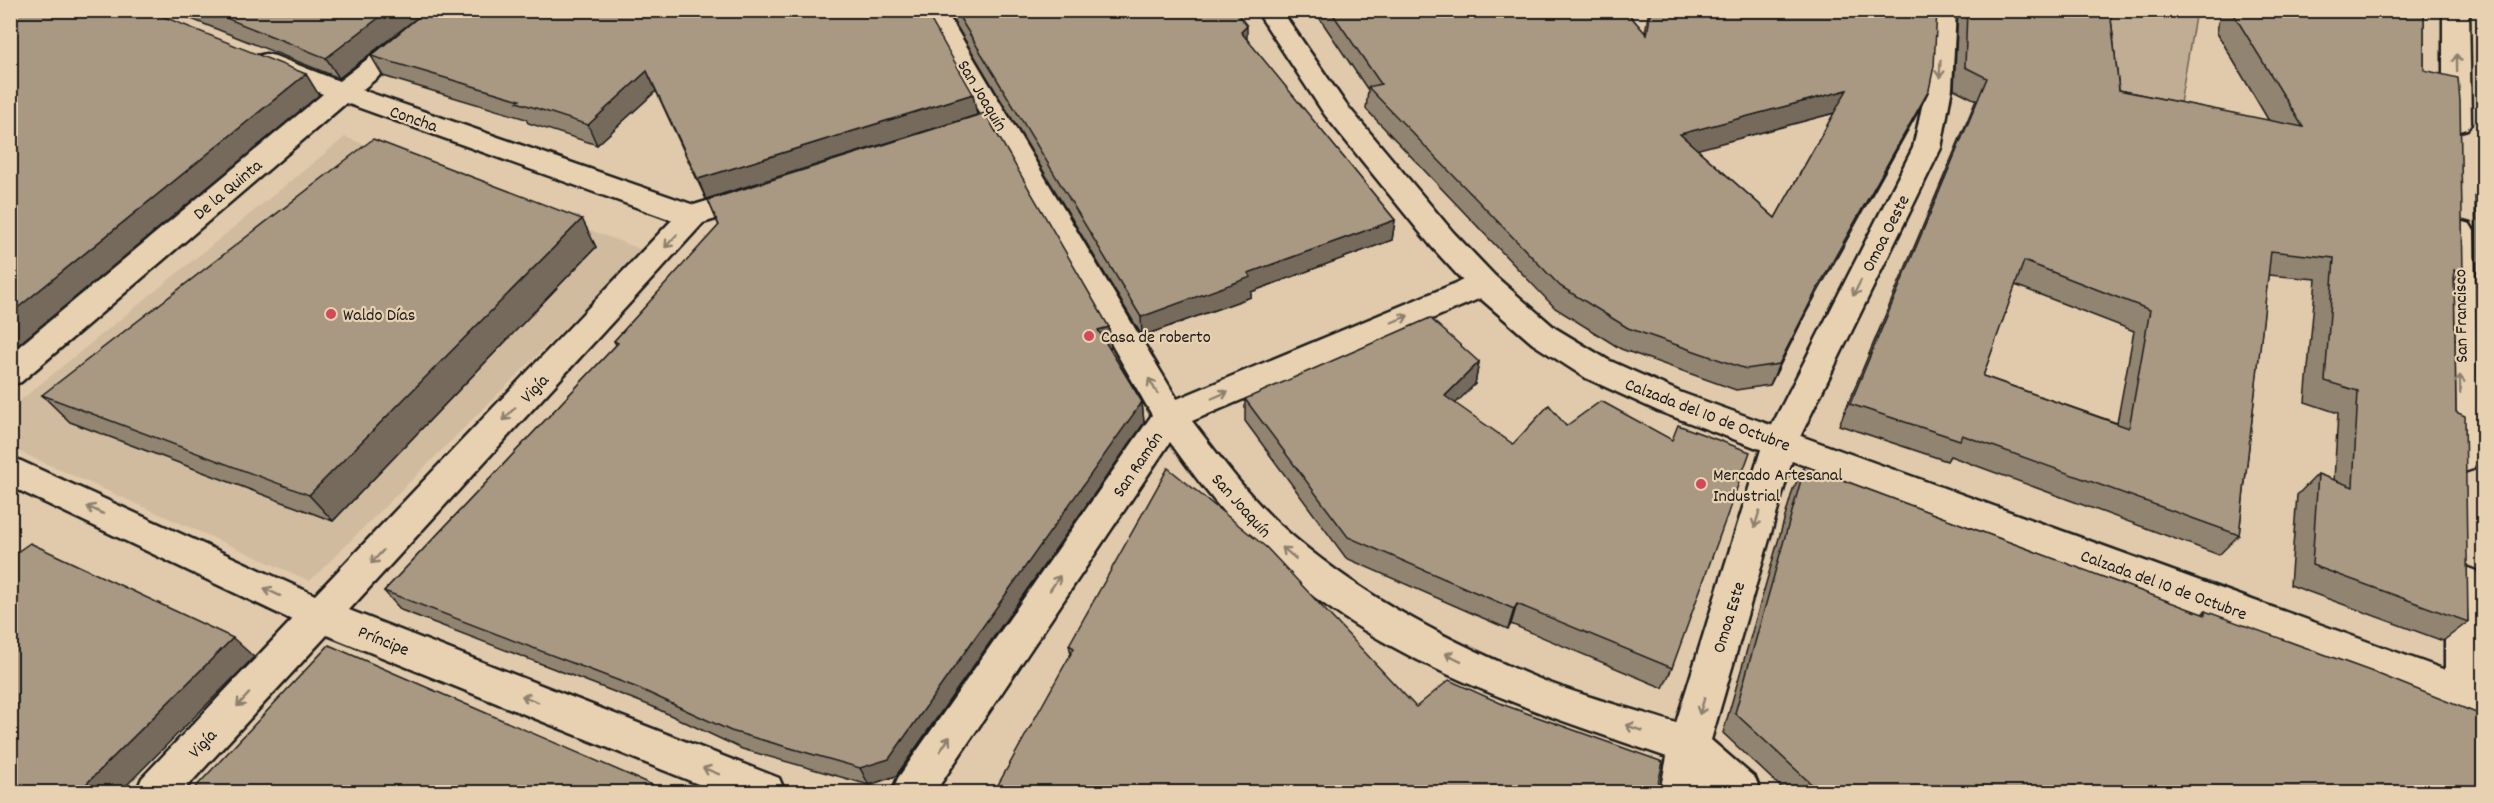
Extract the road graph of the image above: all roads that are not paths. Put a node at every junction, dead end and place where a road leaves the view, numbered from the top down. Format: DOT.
graph roads {
  1 [pos="448,10"];
  2 [pos="932,10"];
  3 [pos="1268,10"];
  4 [pos="1943,10"];
  5 [pos="2456,10"];
  6 [pos="245,54"];
  7 [pos="342,92"];
  8 [pos="998,120"];
  9 [pos="964,131"];
  10 [pos="2458,154"];
  11 [pos="784,188"];
  12 [pos="2458,202"];
  13 [pos="693,216"];
  14 [pos="1484,284"];
  15 [pos="10,373"];
  16 [pos="1170,416"];
  17 [pos="1780,442"];
  18 [pos="10,470"];
  19 [pos="2462,490"];
  20 [pos="2462,550"];
  21 [pos="322,616"];
  22 [pos="2474,698"];
  23 [pos="1689,746"];
  24 [pos="156,792"];
  25 [pos="765,792"];
  26 [pos="912,792"];
  27 [pos="1680,792"];
  28 [pos="1741,792"];
  1 -- 7 [label="street, De la Quinta"];
  2 -- 8 [label="street, San Joaquín"];
  3 -- 14 [label="street, Calzada del 10 de Octubre"];
  4 -- 17 [label="street, Omoa Oeste, one-way"];
  10 -- 5 [label="street, one-way"];
  6 -- 7 [label="street, Concha"];
  7 -- 13 [label="street, Concha"];
  7 -- 15 [label="street, De la Quinta"];
  8 -- 9 [label="street"];
  16 -- 8 [label="street, San Joaquín, one-way"];
  11 -- 13 [label="street"];
  19 -- 12 [label="street, San Francisco, one-way"];
  13 -- 21 [label="street, Vigía, one-way"];
  16 -- 14 [label="street, San Ramón, one-way"];
  14 -- 17 [label="street, Calzada del 10 de Octubre"];
  23 -- 16 [label="street, San Joaquín, one-way"];
  26 -- 16 [label="street, San Ramón, one-way"];
  17 -- 22 [label="street, Calzada del 10 de Octubre"];
  17 -- 23 [label="street, Omoa Este, one-way"];
  21 -- 18 [label="street, Príncipe, one-way"];
  20 -- 22 [label="street"];
  21 -- 24 [label="street, Vigía, one-way"];
  25 -- 21 [label="street, Príncipe, one-way"];
  23 -- 27 [label="street, Omoa Este"];
  23 -- 28 [label="street, San Joaquín"];
}
